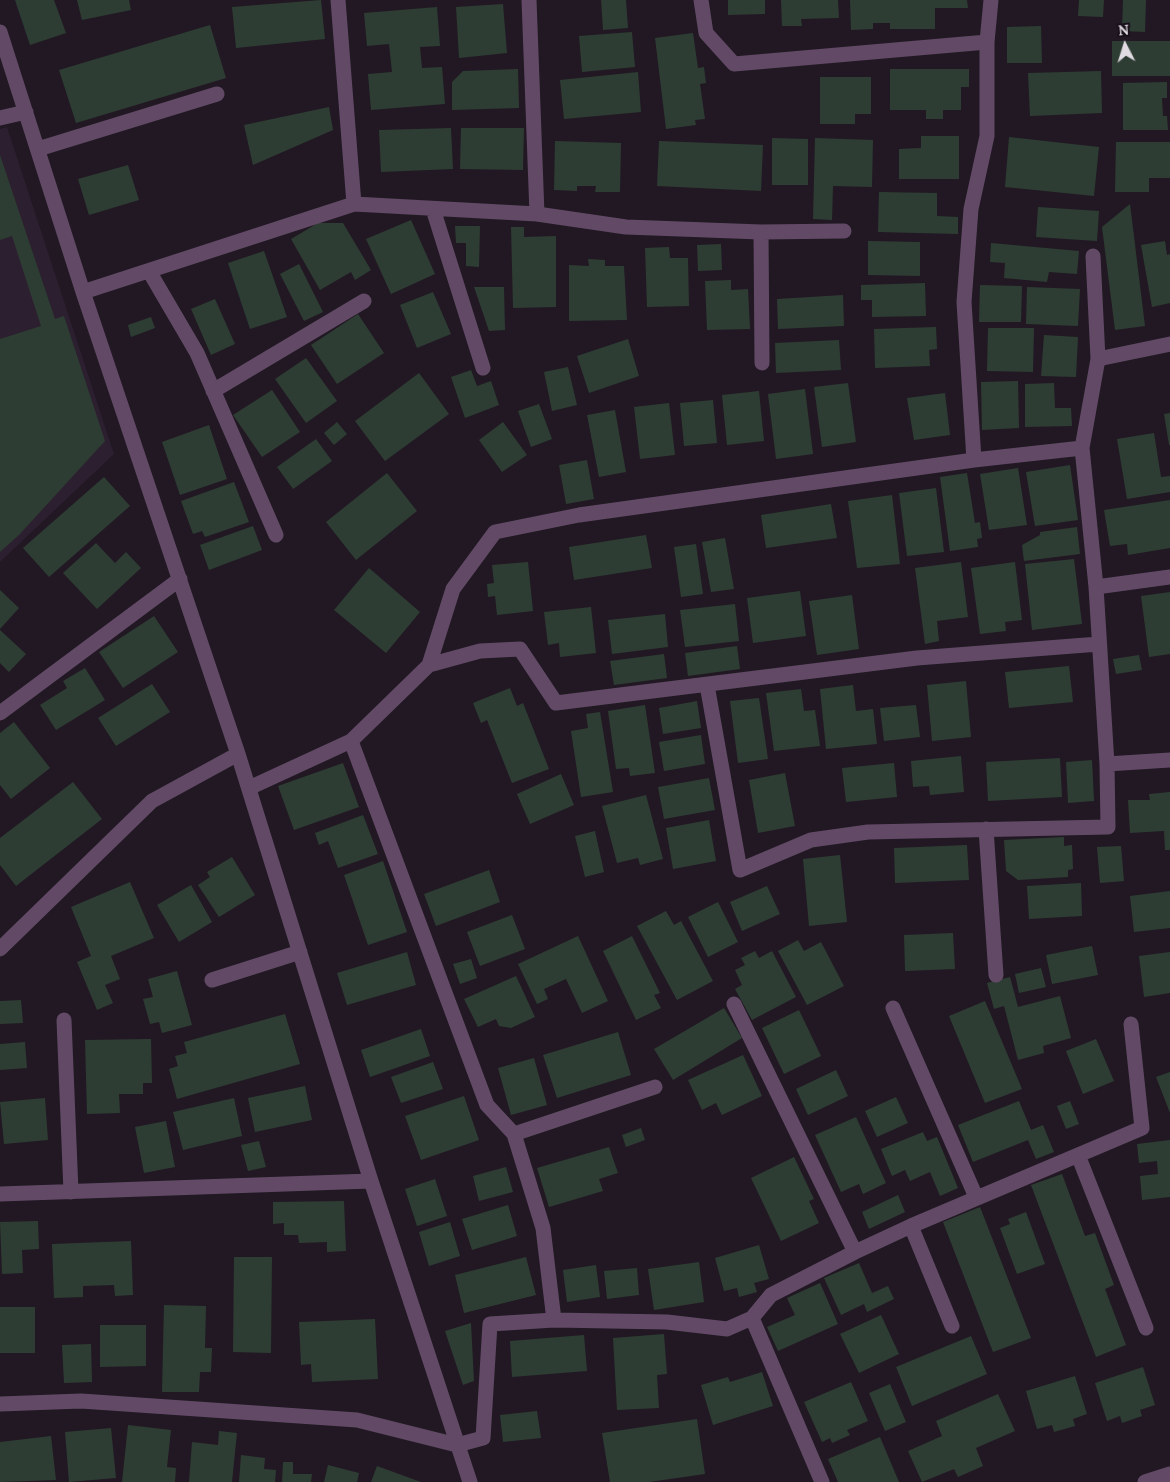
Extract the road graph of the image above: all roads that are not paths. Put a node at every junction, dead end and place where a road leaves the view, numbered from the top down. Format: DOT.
graph roads {
  1 [pos="338,0"];
  2 [pos="529,0"];
  3 [pos="702,0"];
  4 [pos="990,0"];
  5 [pos="0,32"];
  6 [pos="987,42"];
  7 [pos="216,94"];
  8 [pos="26,112"];
  9 [pos="0,118"];
  10 [pos="38,149"];
  11 [pos="354,204"];
  12 [pos="434,209"];
  13 [pos="537,214"];
  14 [pos="761,232"];
  15 [pos="844,232"];
  16 [pos="1093,256"];
  17 [pos="149,271"];
  18 [pos="83,292"];
  19 [pos="364,301"];
  20 [pos="1170,344"];
  21 [pos="1098,358"];
  22 [pos="762,363"];
  23 [pos="483,368"];
  24 [pos="213,391"];
  25 [pos="1082,448"];
  26 [pos="974,460"];
  27 [pos="276,535"];
  28 [pos="1170,577"];
  29 [pos="180,579"];
  30 [pos="1096,587"];
  31 [pos="1099,644"];
  32 [pos="429,665"];
  33 [pos="707,685"];
  34 [pos="0,713"];
  35 [pos="351,741"];
  36 [pos="238,754"];
  37 [pos="1170,760"];
  38 [pos="1107,764"];
  39 [pos="249,788"];
  40 [pos="986,829"];
  41 [pos="0,949"];
  42 [pos="300,952"];
  43 [pos="996,975"];
  44 [pos="212,980"];
  45 [pos="734,1004"];
  46 [pos="893,1008"];
  47 [pos="64,1020"];
  48 [pos="1131,1024"];
  49 [pos="654,1087"];
  50 [pos="514,1134"];
  51 [pos="1078,1155"];
  52 [pos="371,1181"];
  53 [pos="71,1192"];
  54 [pos="0,1194"];
  55 [pos="976,1197"];
  56 [pos="911,1226"];
  57 [pos="855,1252"];
  58 [pos="752,1318"];
  59 [pos="554,1320"];
  60 [pos="952,1326"];
  61 [pos="1146,1328"];
  62 [pos="0,1404"];
  63 [pos="457,1445"];
  64 [pos="470,1482"];
  65 [pos="822,1482"];
  1 -- 11 [label="street"];
  2 -- 13 [label="street"];
  3 -- 6 [label="street"];
  4 -- 6 [label="street"];
  5 -- 8 [label="street"];
  6 -- 26 [label="street"];
  7 -- 10 [label="street"];
  8 -- 9 [label="street"];
  8 -- 10 [label="street"];
  10 -- 18 [label="street"];
  11 -- 12 [label="street"];
  11 -- 17 [label="street"];
  12 -- 13 [label="street"];
  12 -- 23 [label="street"];
  13 -- 14 [label="street"];
  14 -- 15 [label="street"];
  14 -- 22 [label="street"];
  16 -- 21 [label="street"];
  17 -- 18 [label="street"];
  17 -- 24 [label="street"];
  18 -- 29 [label="street"];
  19 -- 24 [label="street"];
  20 -- 21 [label="street"];
  21 -- 25 [label="street"];
  24 -- 27 [label="street"];
  25 -- 26 [label="street"];
  25 -- 30 [label="street"];
  26 -- 32 [label="street"];
  28 -- 30 [label="street"];
  29 -- 34 [label="street"];
  29 -- 36 [label="street"];
  30 -- 31 [label="street"];
  31 -- 33 [label="street"];
  31 -- 38 [label="street"];
  32 -- 33 [label="street"];
  32 -- 35 [label="street"];
  33 -- 40 [label="street"];
  35 -- 39 [label="street"];
  35 -- 50 [label="street"];
  36 -- 39 [label="street"];
  36 -- 41 [label="street"];
  37 -- 38 [label="street"];
  38 -- 40 [label="street"];
  39 -- 42 [label="street"];
  40 -- 43 [label="street"];
  42 -- 44 [label="street"];
  42 -- 52 [label="street"];
  45 -- 57 [label="street"];
  46 -- 55 [label="street"];
  47 -- 53 [label="street"];
  48 -- 51 [label="street"];
  49 -- 50 [label="street"];
  50 -- 59 [label="street"];
  51 -- 55 [label="street"];
  51 -- 61 [label="street"];
  52 -- 53 [label="street"];
  52 -- 63 [label="street"];
  53 -- 54 [label="street"];
  55 -- 56 [label="street"];
  56 -- 57 [label="street"];
  56 -- 60 [label="street"];
  57 -- 58 [label="street"];
  58 -- 59 [label="street"];
  58 -- 65 [label="street"];
  59 -- 63 [label="street"];
  62 -- 63 [label="street"];
  63 -- 64 [label="street"];
}
